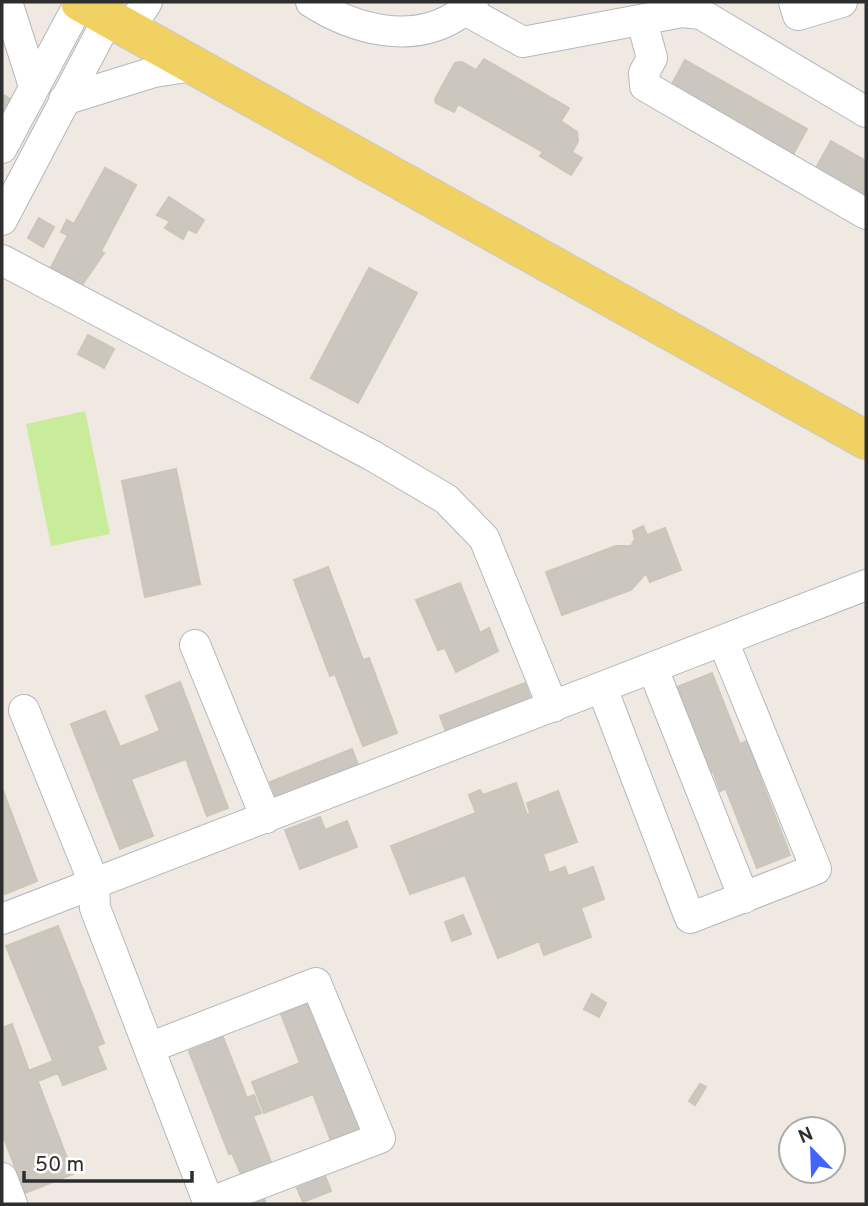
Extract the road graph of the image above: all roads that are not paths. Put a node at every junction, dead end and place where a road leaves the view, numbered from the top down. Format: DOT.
graph roads {
  1 [pos="7,2"];
  2 [pos="16,2"];
  3 [pos="310,2"];
  4 [pos="794,2"];
  5 [pos="842,2"];
  6 [pos="469,6"];
  7 [pos="116,13"];
  8 [pos="642,20"];
  9 [pos="194,65"];
  10 [pos="34,86"];
  11 [pos="64,100"];
  12 [pos="866,112"];
  13 [pos="2,149"];
  14 [pos="866,214"];
  15 [pos="2,220"];
  16 [pos="2,260"];
  17 [pos="866,440"];
  18 [pos="866,585"];
  19 [pos="723,641"];
  20 [pos="195,645"];
  21 [pos="653,669"];
  22 [pos="602,688"];
  23 [pos="553,707"];
  24 [pos="24,710"];
  25 [pos="266,818"];
  26 [pos="94,883"];
  27 [pos="744,898"];
  28 [pos="2,919"];
  29 [pos="149,1048"];
  30 [pos="2,1178"];
  31 [pos="12,1204"];
  32 [pos="209,1204"];
  1 -- 10 [label="street"];
  2 -- 10 [label="street"];
  3 -- 6 [label="street"];
  4 -- 5 [label="street"];
  6 -- 8 [label="street"];
  7 -- 9 [label="main road"];
  7 -- 10 [label="street"];
  7 -- 11 [label="street"];
  8 -- 12 [label="street"];
  8 -- 14 [label="street"];
  9 -- 11 [label="street"];
  9 -- 17 [label="main road"];
  10 -- 13 [label="street"];
  11 -- 15 [label="street"];
  16 -- 23 [label="street"];
  18 -- 19 [label="street"];
  19 -- 21 [label="street"];
  19 -- 27 [label="street"];
  20 -- 25 [label="street"];
  21 -- 22 [label="street"];
  21 -- 27 [label="street"];
  22 -- 23 [label="street"];
  22 -- 27 [label="street"];
  23 -- 25 [label="street"];
  24 -- 26 [label="street"];
  25 -- 26 [label="street"];
  26 -- 28 [label="street"];
  26 -- 29 [label="street"];
  29 -- 32 [label="street"];
  29 -- 32 [label="street"];
  30 -- 31 [label="street"];
}
